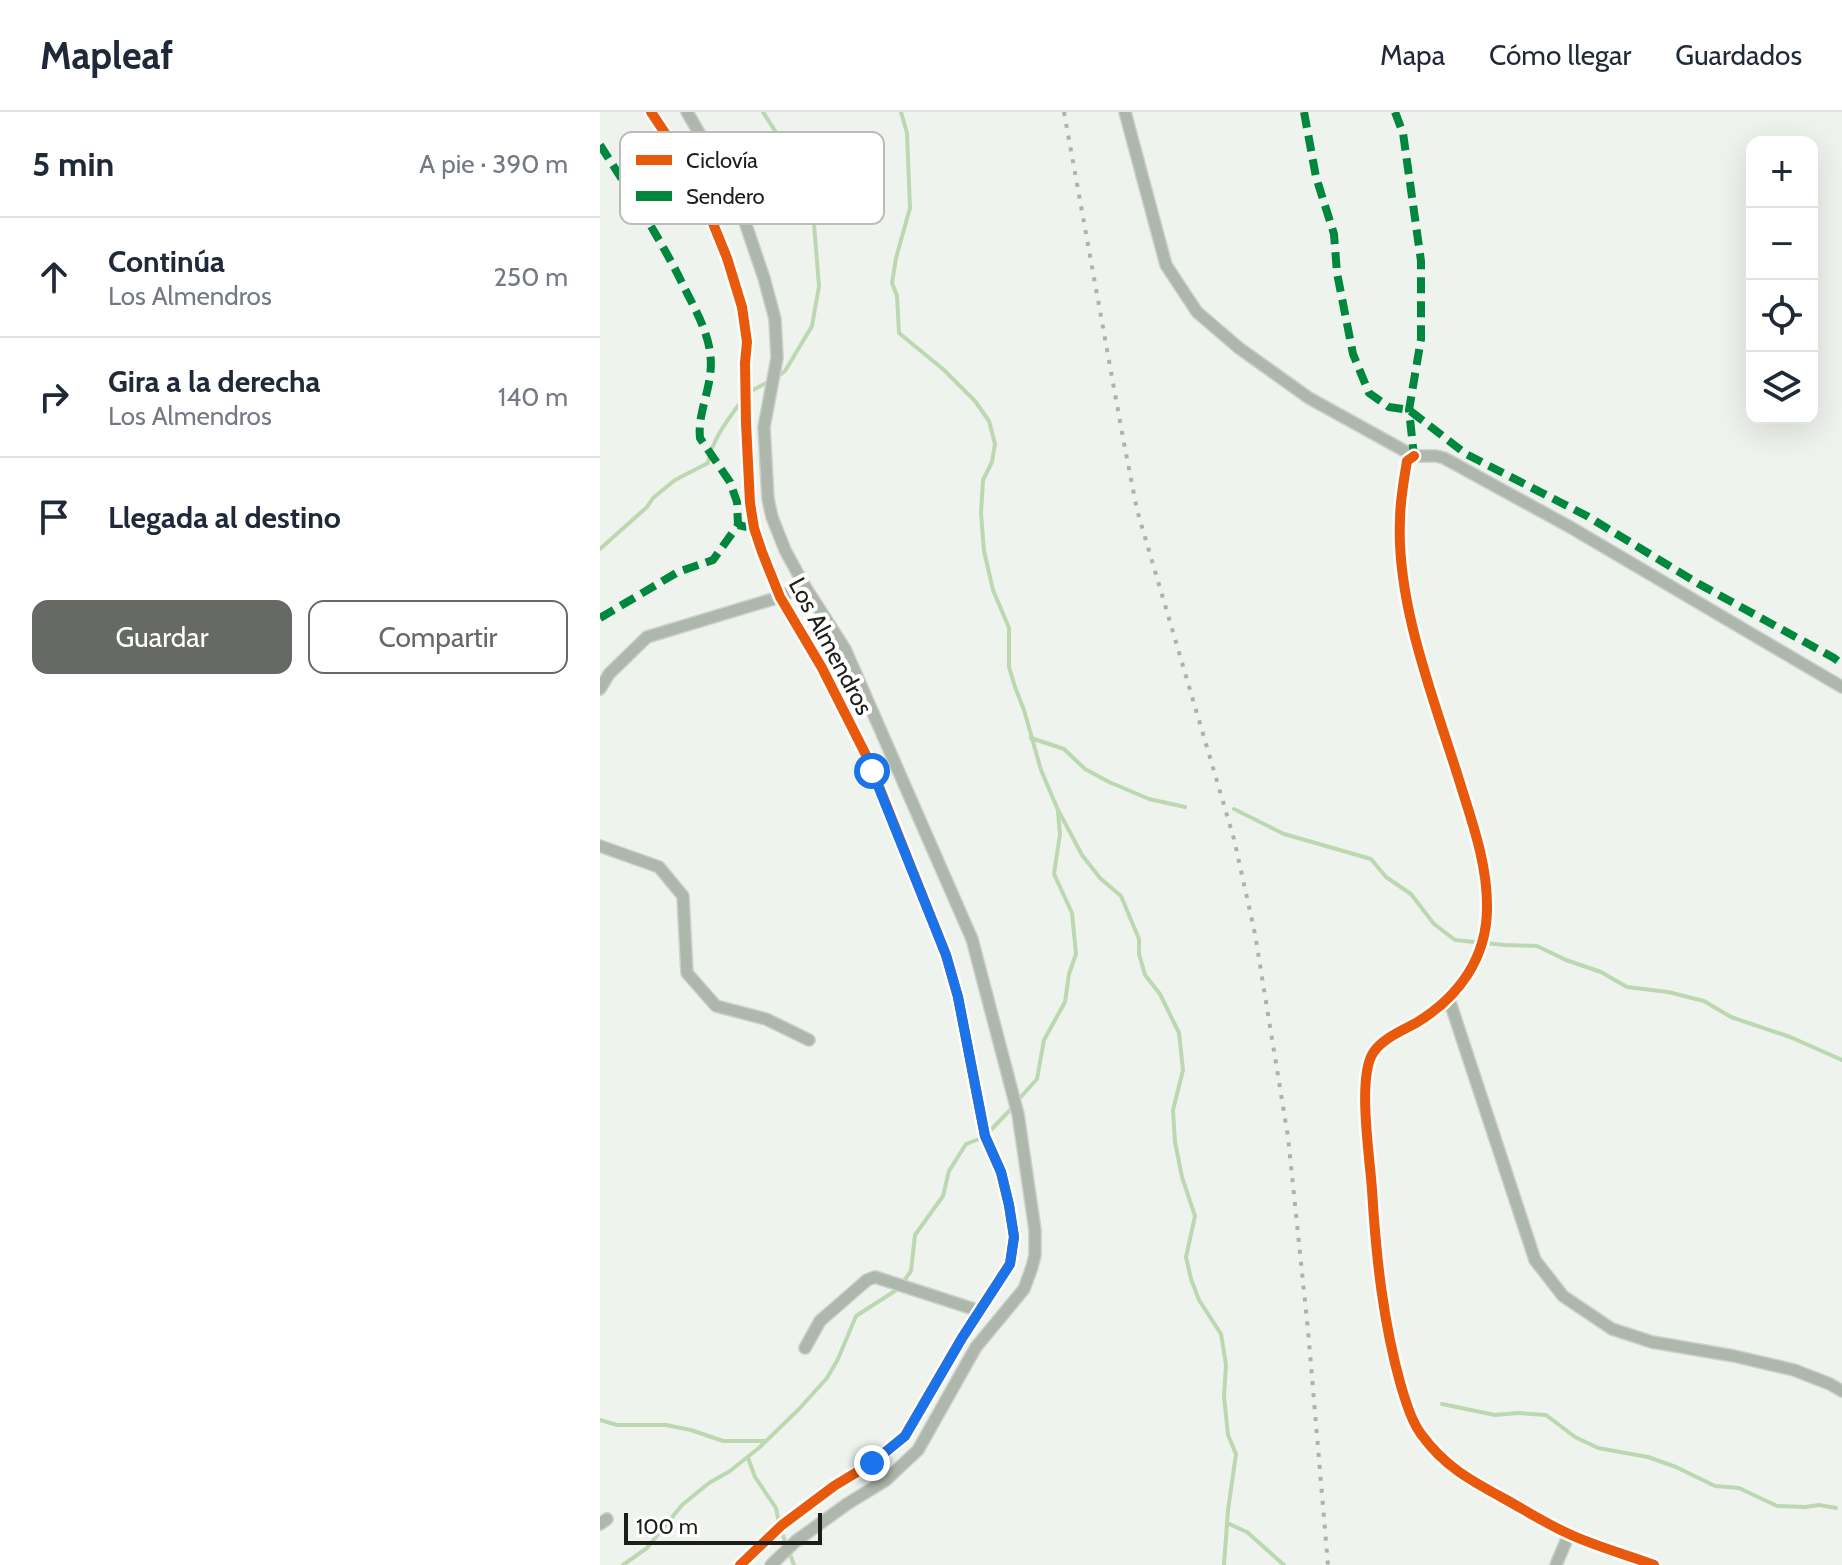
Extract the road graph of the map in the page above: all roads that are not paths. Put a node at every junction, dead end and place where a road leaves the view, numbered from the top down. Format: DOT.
graph roads {
  1 [pos="651,112"];
  2 [pos="687,112"];
  3 [pos="1125,112"];
  4 [pos="664,132"];
  5 [pos="700,132"];
  6 [pos="713,224"];
  7 [pos="744,224"];
  8 [pos="1414,456"];
  9 [pos="804,585"];
  10 [pos="780,597"];
  11 [pos="1842,687"];
  12 [pos="600,689"];
  13 [pos="600,846"];
  14 [pos="1449,999"];
  15 [pos="809,1040"];
  16 [pos="994,1289"];
  17 [pos="1018,1296"];
  18 [pos="980,1311"];
  19 [pos="805,1348"];
  20 [pos="1842,1391"];
  21 [pos="1569,1534"];
  22 [pos="740,1565"];
  23 [pos="771,1565"];
  24 [pos="1556,1565"];
  25 [pos="1654,1565"];
  1 -- 4 [label="street, Los Almendros"];
  2 -- 5 [label="street, Los Almendros"];
  3 -- 8 [label="street"];
  6 -- 10 [label="street, Los Almendros"];
  7 -- 9 [label="street, Los Almendros"];
  8 -- 11 [label="street"];
  8 -- 14 [label="street"];
  9 -- 10 [label="street"];
  9 -- 17 [label="street, Los Almendros"];
  10 -- 12 [label="street"];
  10 -- 16 [label="street, Los Almendros"];
  13 -- 15 [label="street"];
  14 -- 20 [label="street"];
  14 -- 21 [label="street"];
  16 -- 17 [label="street"];
  16 -- 18 [label="street, Los Almendros"];
  17 -- 23 [label="street, Los Almendros"];
  18 -- 19 [label="street"];
  18 -- 22 [label="street, Los Almendros"];
  21 -- 24 [label="street"];
  21 -- 25 [label="street"];
}
